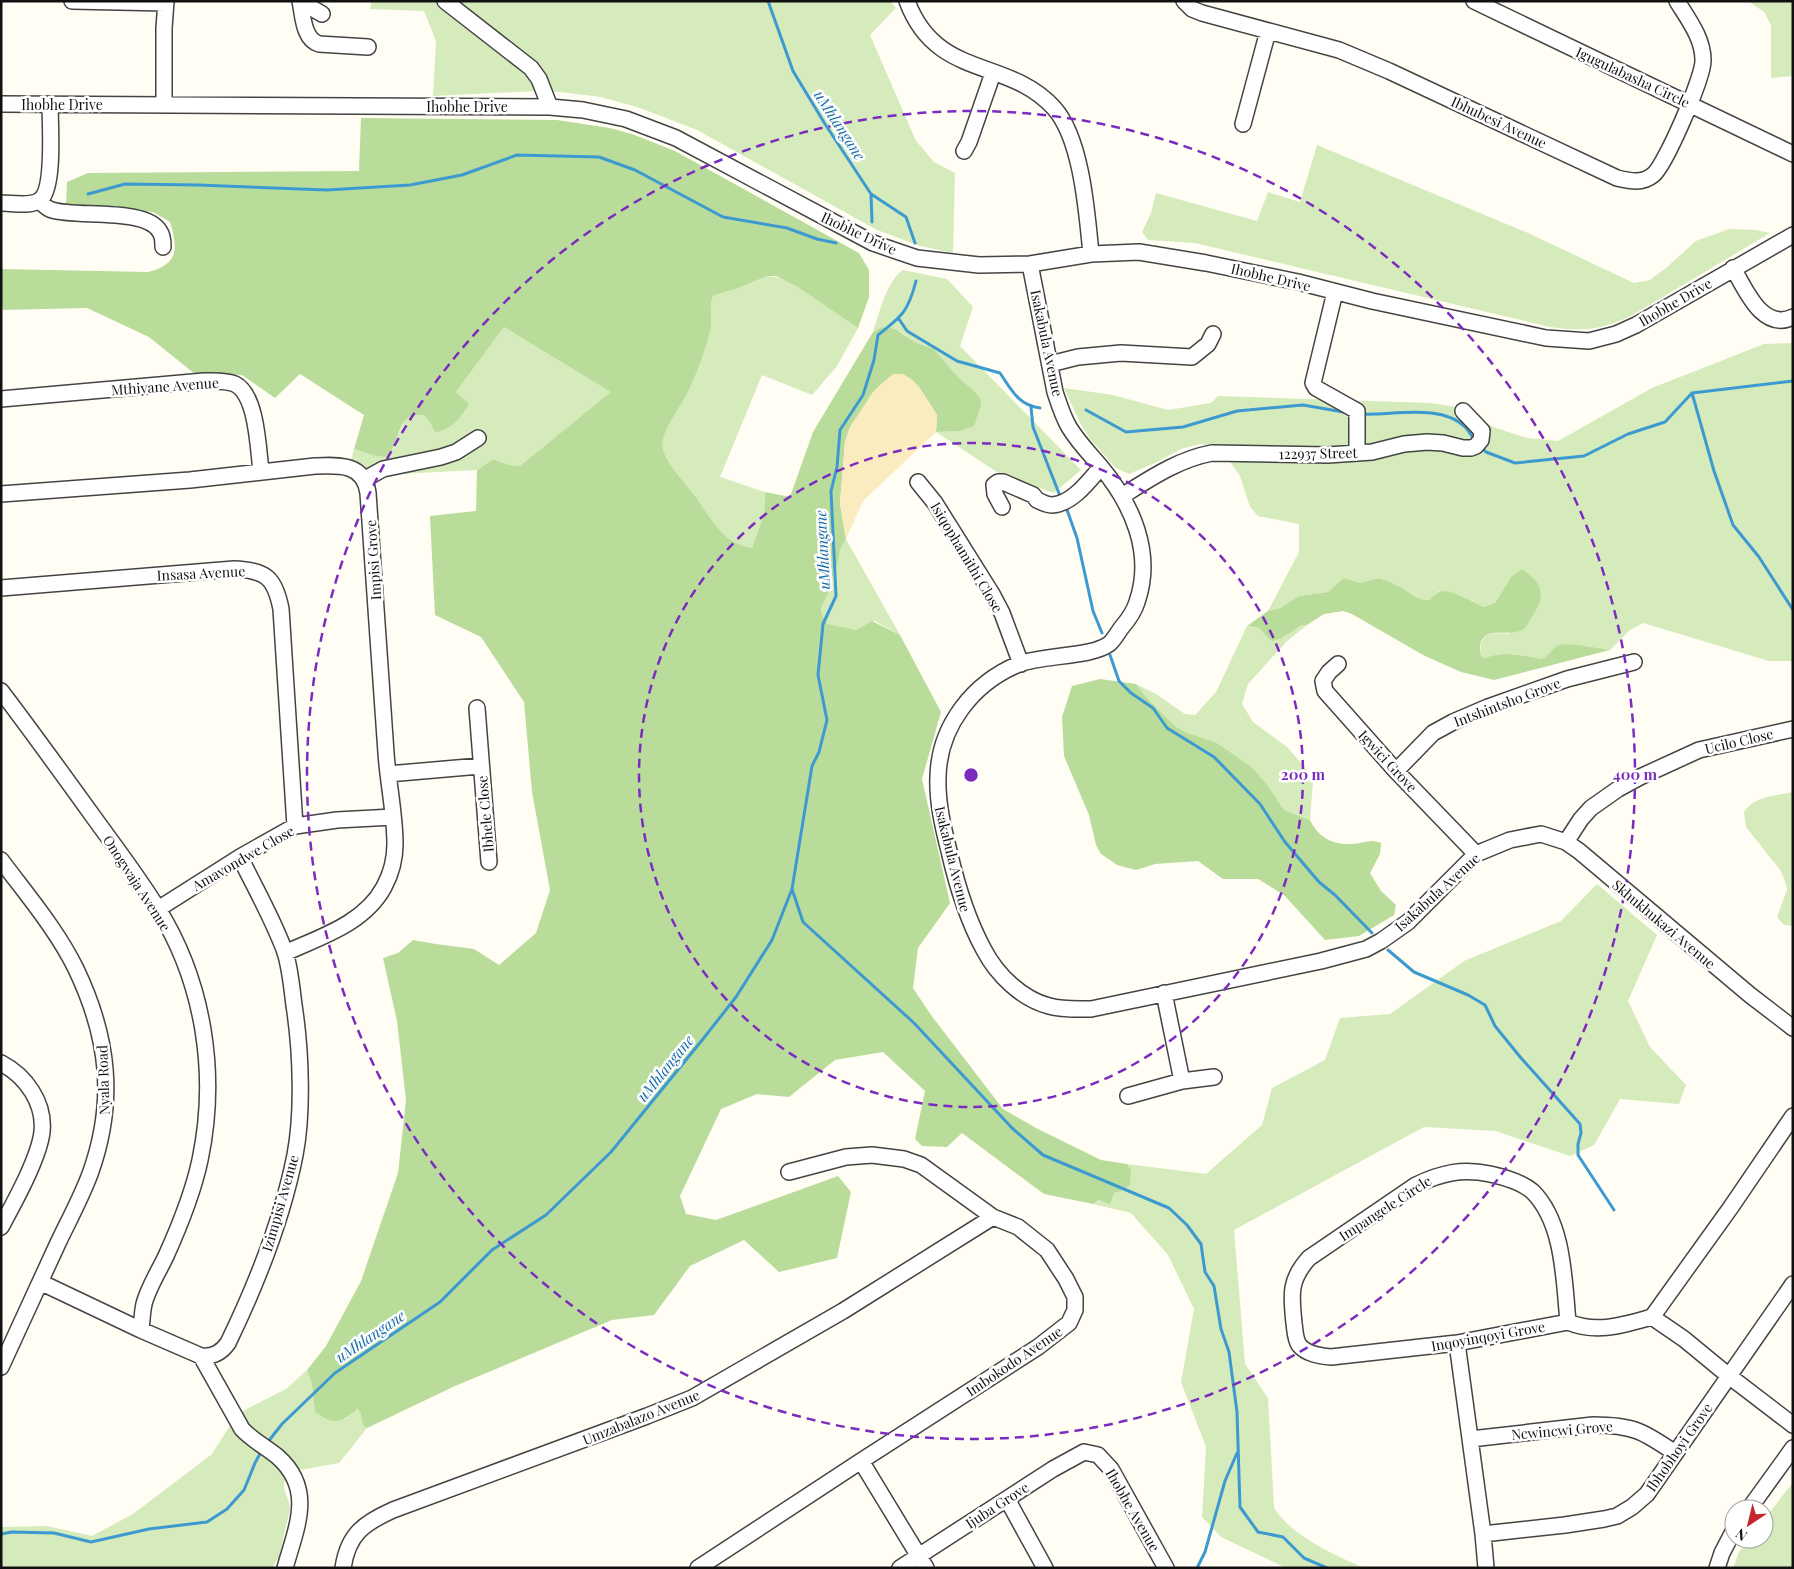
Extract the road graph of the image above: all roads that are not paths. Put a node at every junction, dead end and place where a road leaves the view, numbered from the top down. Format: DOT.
graph roads {
  1 [pos="72,1"];
  2 [pos="300,1"];
  3 [pos="445,1"];
  4 [pos="907,1"];
  5 [pos="1184,1"];
  6 [pos="1474,1"];
  7 [pos="1677,1"];
  8 [pos="166,2"];
  9 [pos="322,14"];
  10 [pos="1268,30"];
  11 [pos="368,47"];
  12 [pos="993,73"];
  13 [pos="1,104"];
  14 [pos="50,104"];
  15 [pos="164,104"];
  16 [pos="1690,104"];
  17 [pos="550,107"];
  18 [pos="1243,124"];
  19 [pos="964,151"];
  20 [pos="1793,154"];
  21 [pos="40,201"];
  22 [pos="1,202"];
  23 [pos="1793,235"];
  24 [pos="164,247"];
  25 [pos="1092,254"];
  26 [pos="1030,264"];
  27 [pos="1733,268"];
  28 [pos="1335,292"];
  29 [pos="1793,317"];
  30 [pos="1213,334"];
  31 [pos="1050,364"];
  32 [pos="1,399"];
  33 [pos="1463,411"];
  34 [pos="478,438"];
  35 [pos="1357,452"];
  36 [pos="1101,467"];
  37 [pos="261,471"];
  38 [pos="365,479"];
  39 [pos="918,482"];
  40 [pos="1,494"];
  41 [pos="1122,496"];
  42 [pos="1002,507"];
  43 [pos="1,588"];
  44 [pos="1634,662"];
  45 [pos="1021,664"];
  46 [pos="1338,664"];
  47 [pos="1,691"];
  48 [pos="478,708"];
  49 [pos="1793,729"];
  50 [pos="480,766"];
  51 [pos="1396,771"];
  52 [pos="388,774"];
  53 [pos="393,817"];
  54 [pos="295,826"];
  55 [pos="1530,838"];
  56 [pos="1566,842"];
  57 [pos="1476,854"];
  58 [pos="240,857"];
  59 [pos="1,860"];
  60 [pos="488,862"];
  61 [pos="158,909"];
  62 [pos="285,953"];
  63 [pos="1164,993"];
  64 [pos="1791,1023"];
  65 [pos="1,1063"];
  66 [pos="1214,1077"];
  67 [pos="1182,1082"];
  68 [pos="1128,1096"];
  69 [pos="1793,1116"];
  70 [pos="789,1172"];
  71 [pos="993,1217"];
  72 [pos="1,1228"];
  73 [pos="40,1282"];
  74 [pos="1793,1284"];
  75 [pos="1652,1317"];
  76 [pos="1568,1322"];
  77 [pos="140,1330"];
  78 [pos="1457,1343"];
  79 [pos="201,1356"];
  80 [pos="1322,1356"];
  81 [pos="1,1367"];
  82 [pos="1729,1376"];
  83 [pos="1793,1424"];
  84 [pos="1471,1439"];
  85 [pos="1793,1448"];
  86 [pos="1676,1453"];
  87 [pos="1098,1455"];
  88 [pos="861,1461"];
  89 [pos="1007,1499"];
  90 [pos="1756,1499"];
  91 [pos="1483,1534"];
  92 [pos="1724,1549"];
  93 [pos="923,1562"];
  94 [pos="285,1568"];
  95 [pos="343,1568"];
  96 [pos="698,1568"];
  97 [pos="900,1568"];
  98 [pos="1045,1568"];
  99 [pos="1166,1568"];
  100 [pos="1486,1568"];
  101 [pos="1717,1568"];
  1 -- 8 [label="street"];
  2 -- 9 [label="street"];
  2 -- 11 [label="street"];
  3 -- 17 [label="street"];
  4 -- 12 [label="street"];
  5 -- 10 [label="street, Ibhubesi Avenue"];
  6 -- 16 [label="street, Igugulabasha Circle"];
  7 -- 16 [label="street, Ibhubesi Avenue"];
  8 -- 15 [label="street"];
  10 -- 16 [label="street, Ibhubesi Avenue"];
  10 -- 18 [label="street"];
  12 -- 19 [label="street"];
  12 -- 25 [label="street"];
  13 -- 14 [label="street, Ihobhe Drive"];
  14 -- 15 [label="street, Ihobhe Drive"];
  14 -- 21 [label="street"];
  15 -- 17 [label="street, Ihobhe Drive"];
  16 -- 20 [label="street, Igugulabasha Circle"];
  17 -- 26 [label="street, Ihobhe Drive"];
  21 -- 22 [label="street"];
  21 -- 24 [label="street"];
  23 -- 27 [label="street, Ihobhe Drive"];
  25 -- 26 [label="street, Ihobhe Drive"];
  25 -- 28 [label="street, Ihobhe Drive"];
  26 -- 31 [label="street, Isakabula Avenue"];
  27 -- 28 [label="street, Ihobhe Drive"];
  27 -- 29 [label="street"];
  28 -- 35 [label="street"];
  30 -- 31 [label="street"];
  31 -- 36 [label="street, Isakabula Avenue"];
  32 -- 37 [label="street, Mthiyane Avenue"];
  33 -- 35 [label="street, 122937 Street"];
  34 -- 38 [label="street"];
  35 -- 41 [label="street, 122937 Street"];
  36 -- 41 [label="street, Isakabula Avenue"];
  36 -- 42 [label="street"];
  37 -- 38 [label="street"];
  37 -- 40 [label="street"];
  38 -- 52 [label="street, Impisi Grove"];
  39 -- 45 [label="street, Isiqophamithi Close"];
  41 -- 45 [label="street, Isakabula Avenue"];
  43 -- 54 [label="street, Insasa Avenue"];
  44 -- 51 [label="street, Intshintsho Grove"];
  45 -- 63 [label="street, Isakabula Avenue"];
  46 -- 51 [label="street, Igwici Grove"];
  47 -- 61 [label="street, Onogwaja Avenue"];
  48 -- 50 [label="street, Ibhele Close"];
  49 -- 56 [label="street, Ucilo Close"];
  50 -- 52 [label="street, Ibhele Close"];
  50 -- 60 [label="street, Ibhele Close"];
  51 -- 57 [label="street, Igwici Grove"];
  52 -- 53 [label="street, Impisi Grove"];
  53 -- 54 [label="street, Amavondwe Close"];
  53 -- 62 [label="street, Impisi Grove"];
  54 -- 58 [label="street, Amavondwe Close"];
  55 -- 56 [label="street, Skhukhukazi Avenue"];
  55 -- 57 [label="street, Isakabula Avenue"];
  56 -- 64 [label="street, Skhukhukazi Avenue"];
  57 -- 63 [label="street, Isakabula Avenue"];
  58 -- 61 [label="street, Amavondwe Close"];
  58 -- 62 [label="street, Izimpisi Avenue"];
  59 -- 73 [label="street, Nyala Road"];
  61 -- 77 [label="street, Onogwaja Avenue"];
  62 -- 79 [label="street, Izimpisi Avenue"];
  63 -- 67 [label="street"];
  65 -- 72 [label="street"];
  66 -- 67 [label="street"];
  67 -- 68 [label="street"];
  69 -- 75 [label="street"];
  70 -- 71 [label="street, Imbokodo Avenue"];
  71 -- 88 [label="street, Imbokodo Avenue"];
  71 -- 95 [label="street, Umzabalazo Avenue"];
  73 -- 77 [label="street"];
  73 -- 81 [label="street, Nyala Road"];
  74 -- 82 [label="street, Ibhobhoyi Grove"];
  75 -- 76 [label="street, Inqoyinqoyi Grove"];
  75 -- 82 [label="street"];
  76 -- 78 [label="street, Inqoyinqoyi Grove"];
  76 -- 80 [label="street, Impangele Circle"];
  77 -- 79 [label="street"];
  78 -- 80 [label="street, Inqoyinqoyi Grove"];
  78 -- 84 [label="street"];
  79 -- 94 [label="street"];
  82 -- 83 [label="street"];
  82 -- 86 [label="street, Ibhobhoyi Grove"];
  84 -- 86 [label="street, Ncwincwi Grove"];
  84 -- 91 [label="street"];
  85 -- 90 [label="street"];
  86 -- 91 [label="street, Ibhobhoyi Grove"];
  87 -- 89 [label="street, Ijuba Grove"];
  87 -- 99 [label="street, Ihobhe Avenue"];
  88 -- 93 [label="street"];
  88 -- 96 [label="street, Imbokodo Avenue"];
  89 -- 93 [label="street, Ijuba Grove"];
  89 -- 98 [label="street"];
  91 -- 100 [label="street"];
  92 -- 101 [label="street"];
  93 -- 97 [label="street, Ijuba Grove"];
}
